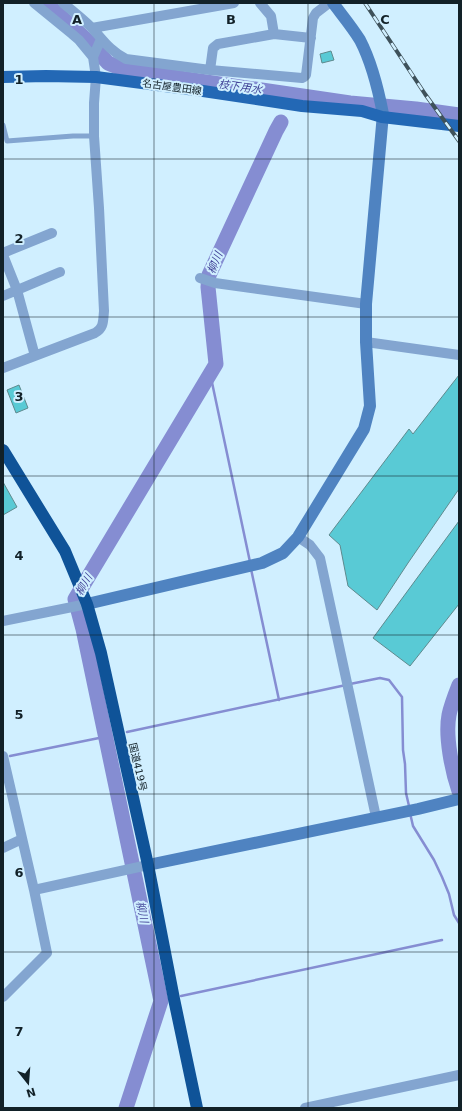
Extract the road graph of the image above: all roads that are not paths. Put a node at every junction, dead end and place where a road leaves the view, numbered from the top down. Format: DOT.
graph roads {
  1 [pos="34,3"];
  2 [pos="63,3"];
  3 [pos="234,3"];
  4 [pos="260,3"];
  5 [pos="329,3"];
  6 [pos="333,3"];
  7 [pos="188,7"];
  8 [pos="92,28"];
  9 [pos="274,34"];
  10 [pos="311,38"];
  11 [pos="100,42"];
  12 [pos="93,56"];
  13 [pos="210,70"];
  14 [pos="3,77"];
  15 [pos="96,77"];
  16 [pos="382,115"];
  17 [pos="3,125"];
  18 [pos="459,126"];
  19 [pos="94,136"];
  20 [pos="52,233"];
  21 [pos="3,254"];
  22 [pos="60,272"];
  23 [pos="200,278"];
  24 [pos="17,290"];
  25 [pos="3,296"];
  26 [pos="366,304"];
  27 [pos="366,342"];
  28 [pos="459,355"];
  29 [pos="35,356"];
  30 [pos="3,368"];
  31 [pos="3,450"];
  32 [pos="298,537"];
  33 [pos="85,601"];
  34 [pos="3,621"];
  35 [pos="3,756"];
  36 [pos="459,799"];
  37 [pos="376,817"];
  38 [pos="22,839"];
  39 [pos="3,848"];
  40 [pos="144,866"];
  41 [pos="34,890"];
  42 [pos="3,997"];
  43 [pos="459,1075"];
  44 [pos="197,1108"];
  45 [pos="305,1108"];
  1 -- 12 [label="street"];
  2 -- 8 [label="street"];
  3 -- 7 [label="street"];
  4 -- 9 [label="street"];
  5 -- 10 [label="street"];
  6 -- 16 [label="street"];
  7 -- 8 [label="street"];
  8 -- 11 [label="street"];
  9 -- 10 [label="street"];
  9 -- 13 [label="street"];
  10 -- 13 [label="street"];
  11 -- 12 [label="street"];
  11 -- 13 [label="street"];
  12 -- 15 [label="street"];
  14 -- 15 [label="main road, 名古屋豊田線"];
  15 -- 16 [label="main road, 名古屋豊田線"];
  15 -- 19 [label="street"];
  16 -- 18 [label="main road, 名古屋豊田線"];
  16 -- 26 [label="street"];
  17 -- 19 [label="lane"];
  19 -- 29 [label="street"];
  20 -- 21 [label="street"];
  21 -- 24 [label="street"];
  22 -- 24 [label="street"];
  23 -- 26 [label="street"];
  24 -- 25 [label="street"];
  24 -- 29 [label="street"];
  26 -- 27 [label="street"];
  27 -- 28 [label="street"];
  27 -- 32 [label="street"];
  29 -- 30 [label="street"];
  31 -- 33 [label="highway, 国道419号"];
  32 -- 33 [label="street"];
  32 -- 37 [label="street"];
  33 -- 34 [label="street"];
  33 -- 40 [label="highway, 国道419号"];
  35 -- 38 [label="street"];
  36 -- 37 [label="street"];
  37 -- 40 [label="street"];
  38 -- 39 [label="street"];
  38 -- 41 [label="street"];
  40 -- 41 [label="street"];
  40 -- 44 [label="highway, 国道419号"];
  41 -- 42 [label="street"];
  43 -- 45 [label="street"];
}
